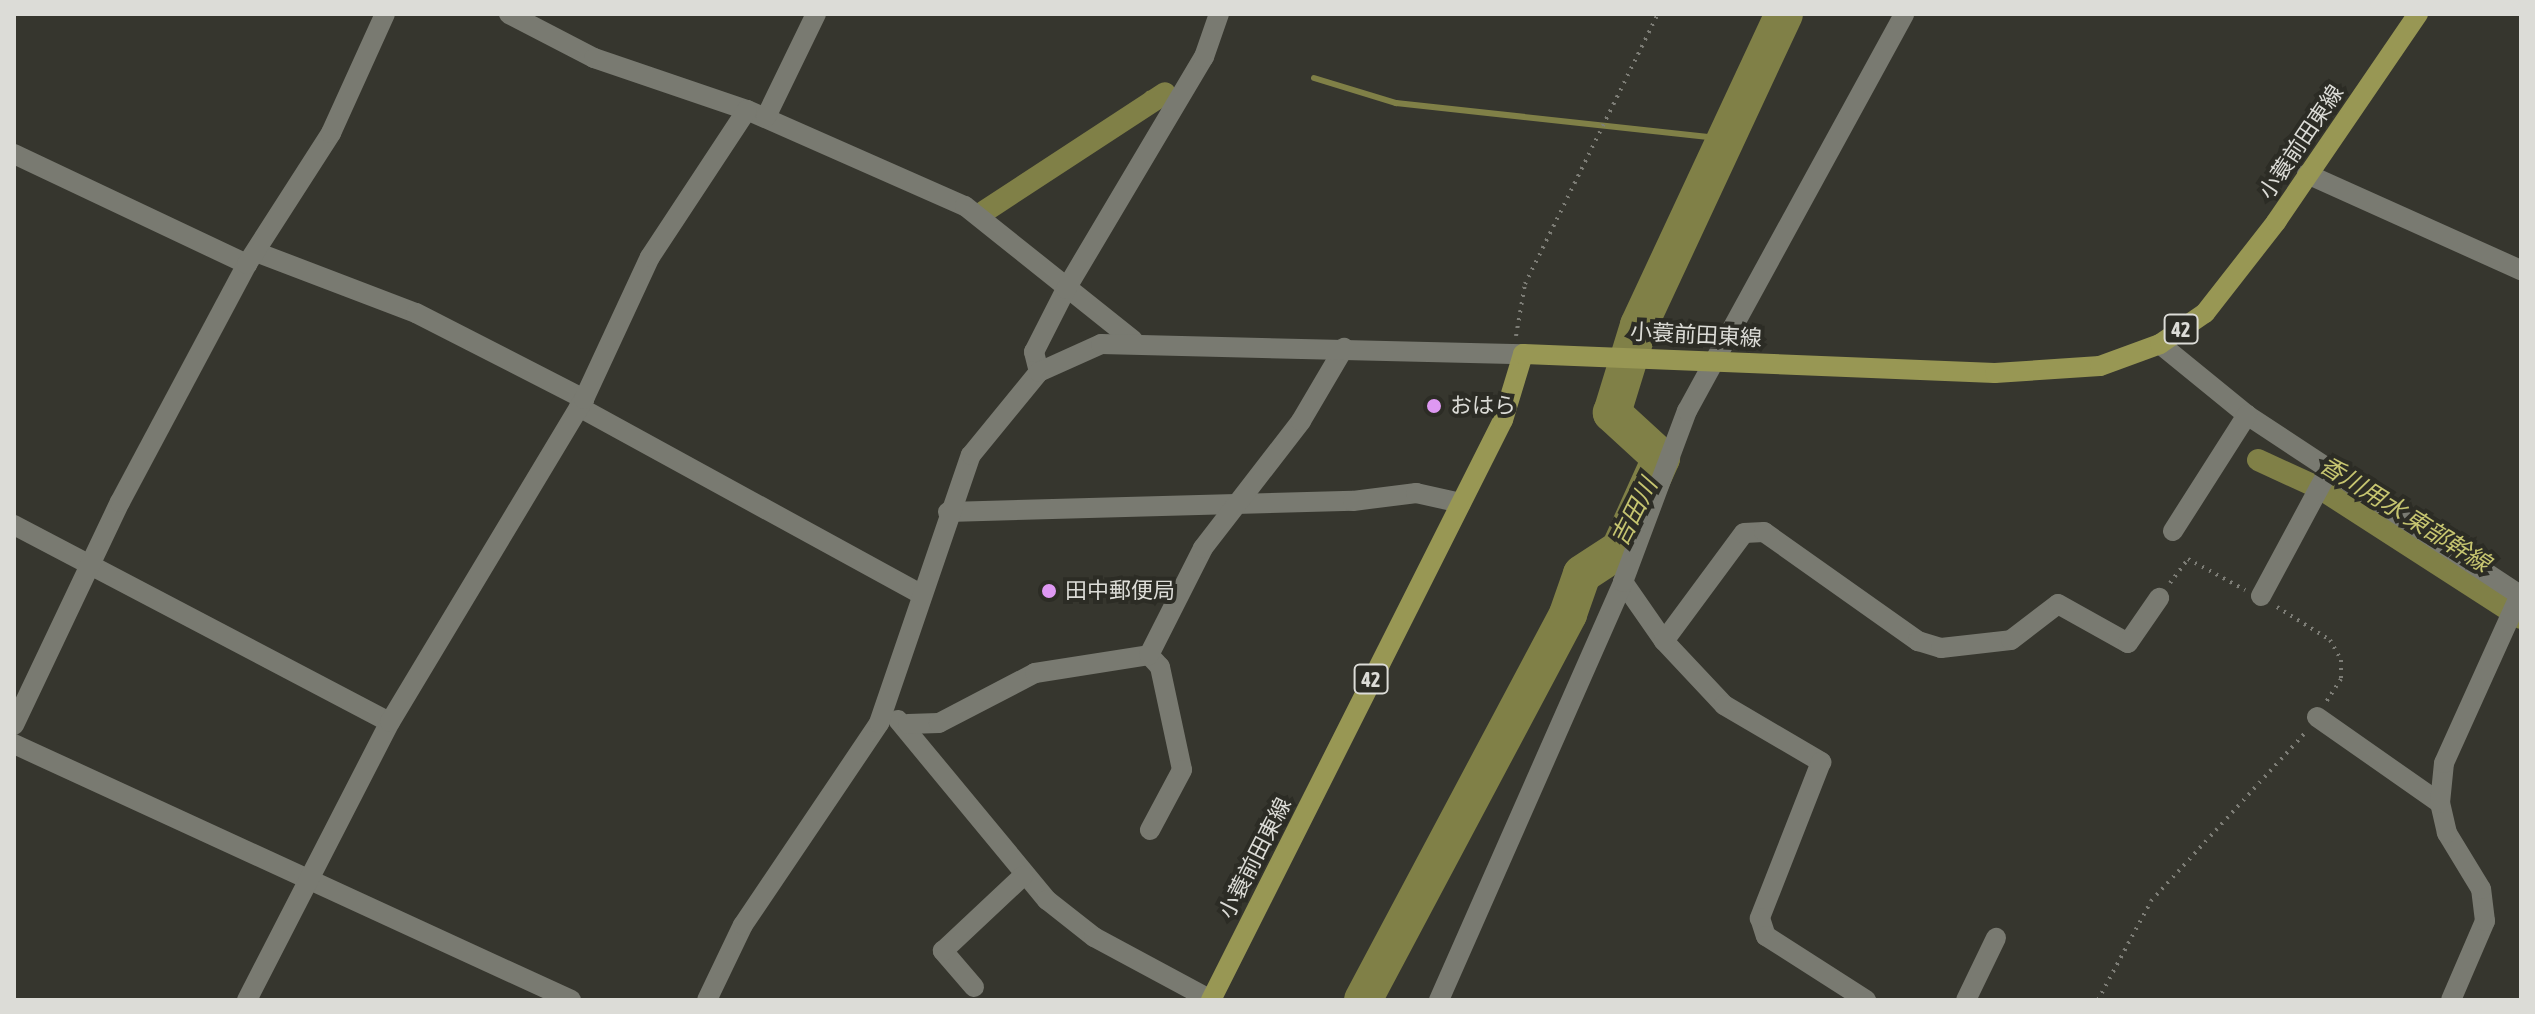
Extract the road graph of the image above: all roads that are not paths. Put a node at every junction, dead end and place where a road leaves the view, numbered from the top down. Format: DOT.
graph roads {
  1 [pos="385,14"];
  2 [pos="509,14"];
  3 [pos="816,14"];
  4 [pos="1219,14"];
  5 [pos="1904,14"];
  6 [pos="2418,14"];
  7 [pos="756,113"];
  8 [pos="14,154"];
  9 [pos="2307,174"];
  10 [pos="252,258"];
  11 [pos="2521,270"];
  12 [pos="1066,289"];
  13 [pos="1133,340"];
  14 [pos="2160,344"];
  15 [pos="1344,348"];
  16 [pos="1518,354"];
  17 [pos="1718,359"];
  18 [pos="1039,372"];
  19 [pos="581,403"];
  20 [pos="2247,415"];
  21 [pos="2323,482"];
  22 [pos="1244,501"];
  23 [pos="1461,503"];
  24 [pos="948,512"];
  25 [pos="14,525"];
  26 [pos="2173,531"];
  27 [pos="89,564"];
  28 [pos="1623,582"];
  29 [pos="920,594"];
  30 [pos="2261,596"];
  31 [pos="2159,598"];
  32 [pos="2516,603"];
  33 [pos="1664,641"];
  34 [pos="1149,655"];
  35 [pos="883,715"];
  36 [pos="2317,717"];
  37 [pos="390,722"];
  38 [pos="908,724"];
  39 [pos="14,725"];
  40 [pos="14,744"];
  41 [pos="2440,803"];
  42 [pos="1150,830"];
  43 [pos="1023,876"];
  44 [pos="305,877"];
  45 [pos="1996,938"];
  46 [pos="974,987"];
  47 [pos="247,1000"];
  48 [pos="571,1000"];
  49 [pos="707,1000"];
  50 [pos="1211,1000"];
  51 [pos="1439,1000"];
  52 [pos="1866,1000"];
  53 [pos="1966,1000"];
  54 [pos="2451,1000"];
  1 -- 10 [label="street"];
  2 -- 7 [label="street"];
  3 -- 7 [label="street"];
  4 -- 12 [label="street"];
  5 -- 17 [label="street"];
  6 -- 9 [label="main road, 小蓑前田東線 / 42"];
  7 -- 12 [label="street"];
  7 -- 19 [label="street"];
  8 -- 10 [label="street"];
  9 -- 11 [label="street"];
  9 -- 14 [label="main road, 小蓑前田東線 / 42"];
  10 -- 19 [label="street"];
  10 -- 27 [label="street"];
  12 -- 13 [label="street"];
  12 -- 18 [label="street"];
  13 -- 15 [label="street"];
  13 -- 18 [label="street"];
  14 -- 17 [label="main road, 小蓑前田東線 / 42"];
  14 -- 20 [label="street"];
  15 -- 16 [label="street"];
  15 -- 22 [label="street"];
  16 -- 17 [label="main road, 小蓑前田東線 / 42"];
  16 -- 23 [label="main road, 小蓑前田東線 / 42"];
  17 -- 28 [label="street"];
  18 -- 24 [label="street"];
  19 -- 29 [label="street"];
  19 -- 37 [label="street"];
  20 -- 21 [label="street"];
  20 -- 26 [label="street"];
  21 -- 30 [label="street"];
  21 -- 32 [label="street"];
  22 -- 23 [label="street"];
  22 -- 24 [label="street"];
  22 -- 34 [label="street"];
  23 -- 50 [label="main road, 小蓑前田東線 / 42"];
  24 -- 29 [label="street"];
  25 -- 27 [label="street"];
  27 -- 37 [label="street"];
  27 -- 39 [label="street"];
  28 -- 33 [label="street"];
  28 -- 51 [label="street"];
  29 -- 35 [label="street"];
  31 -- 33 [label="street"];
  32 -- 41 [label="street"];
  33 -- 52 [label="street"];
  34 -- 38 [label="street"];
  34 -- 42 [label="street"];
  35 -- 38 [label="street"];
  35 -- 49 [label="street"];
  36 -- 41 [label="street"];
  37 -- 44 [label="street"];
  38 -- 43 [label="street"];
  40 -- 44 [label="street"];
  41 -- 54 [label="street"];
  43 -- 46 [label="street"];
  43 -- 50 [label="street"];
  44 -- 47 [label="street"];
  44 -- 48 [label="street"];
  45 -- 53 [label="street"];
}
